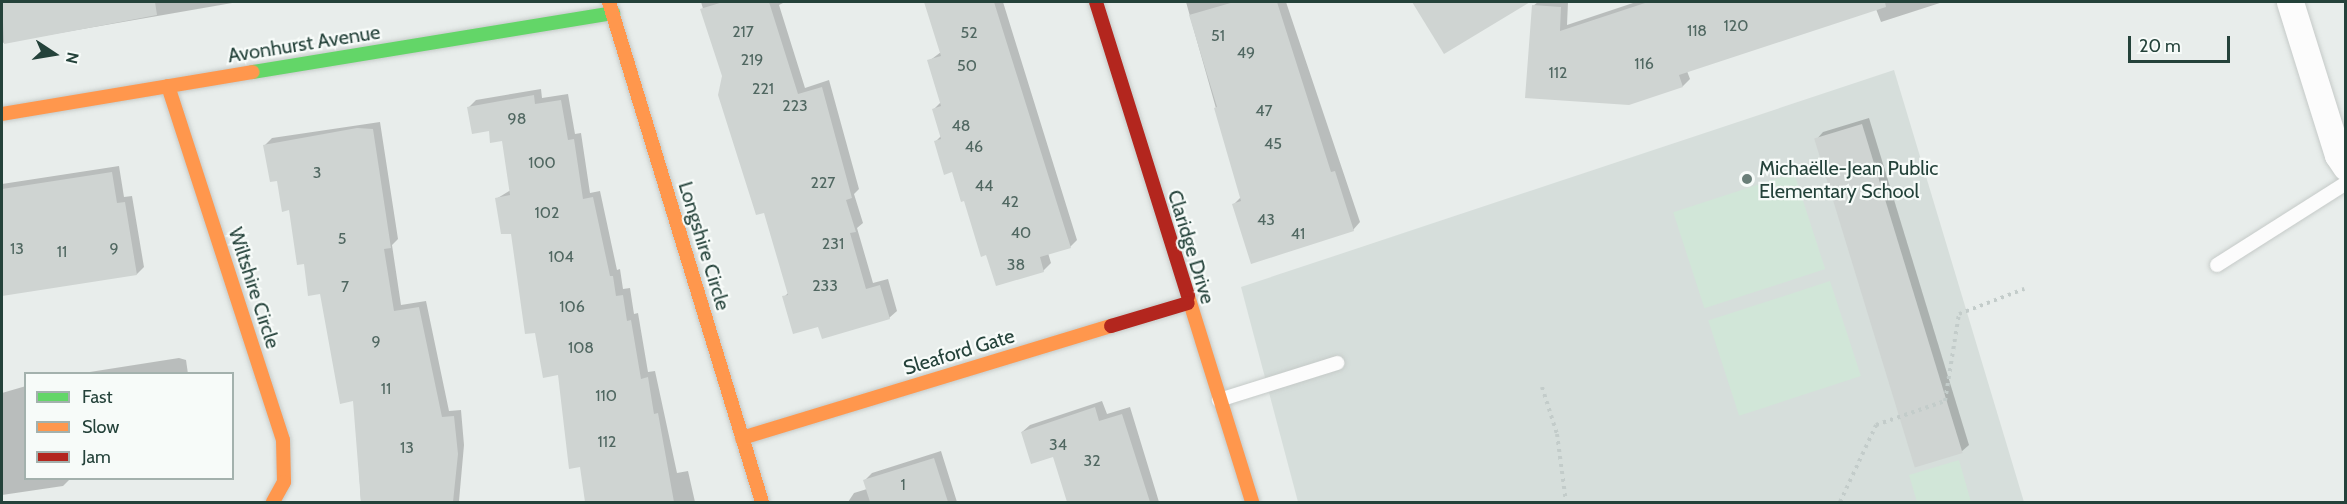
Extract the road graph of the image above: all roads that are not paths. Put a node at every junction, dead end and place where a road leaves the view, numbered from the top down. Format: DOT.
graph roads {
  1 [pos="1096,2"];
  2 [pos="2290,2"];
  3 [pos="611,7"];
  4 [pos="168,86"];
  5 [pos="2,114"];
  6 [pos="2346,167"];
  7 [pos="2346,183"];
  8 [pos="2217,265"];
  9 [pos="1188,303"];
  10 [pos="1337,363"];
  11 [pos="1220,400"];
  12 [pos="742,438"];
  13 [pos="273,502"];
  14 [pos="762,502"];
  15 [pos="1252,502"];
  1 -- 9 [label="street, Claridge Drive"];
  2 -- 6 [label="street"];
  3 -- 4 [label="street, Avonhurst Avenue"];
  3 -- 12 [label="street, Longshire Circle"];
  4 -- 5 [label="street, Avonhurst Avenue"];
  4 -- 13 [label="street, Wiltshire Circle"];
  7 -- 8 [label="lane"];
  9 -- 11 [label="street, Claridge Drive"];
  9 -- 12 [label="street, Sleaford Gate"];
  10 -- 11 [label="lane"];
  11 -- 15 [label="street, Claridge Drive"];
  12 -- 14 [label="street, Longshire Circle"];
}
